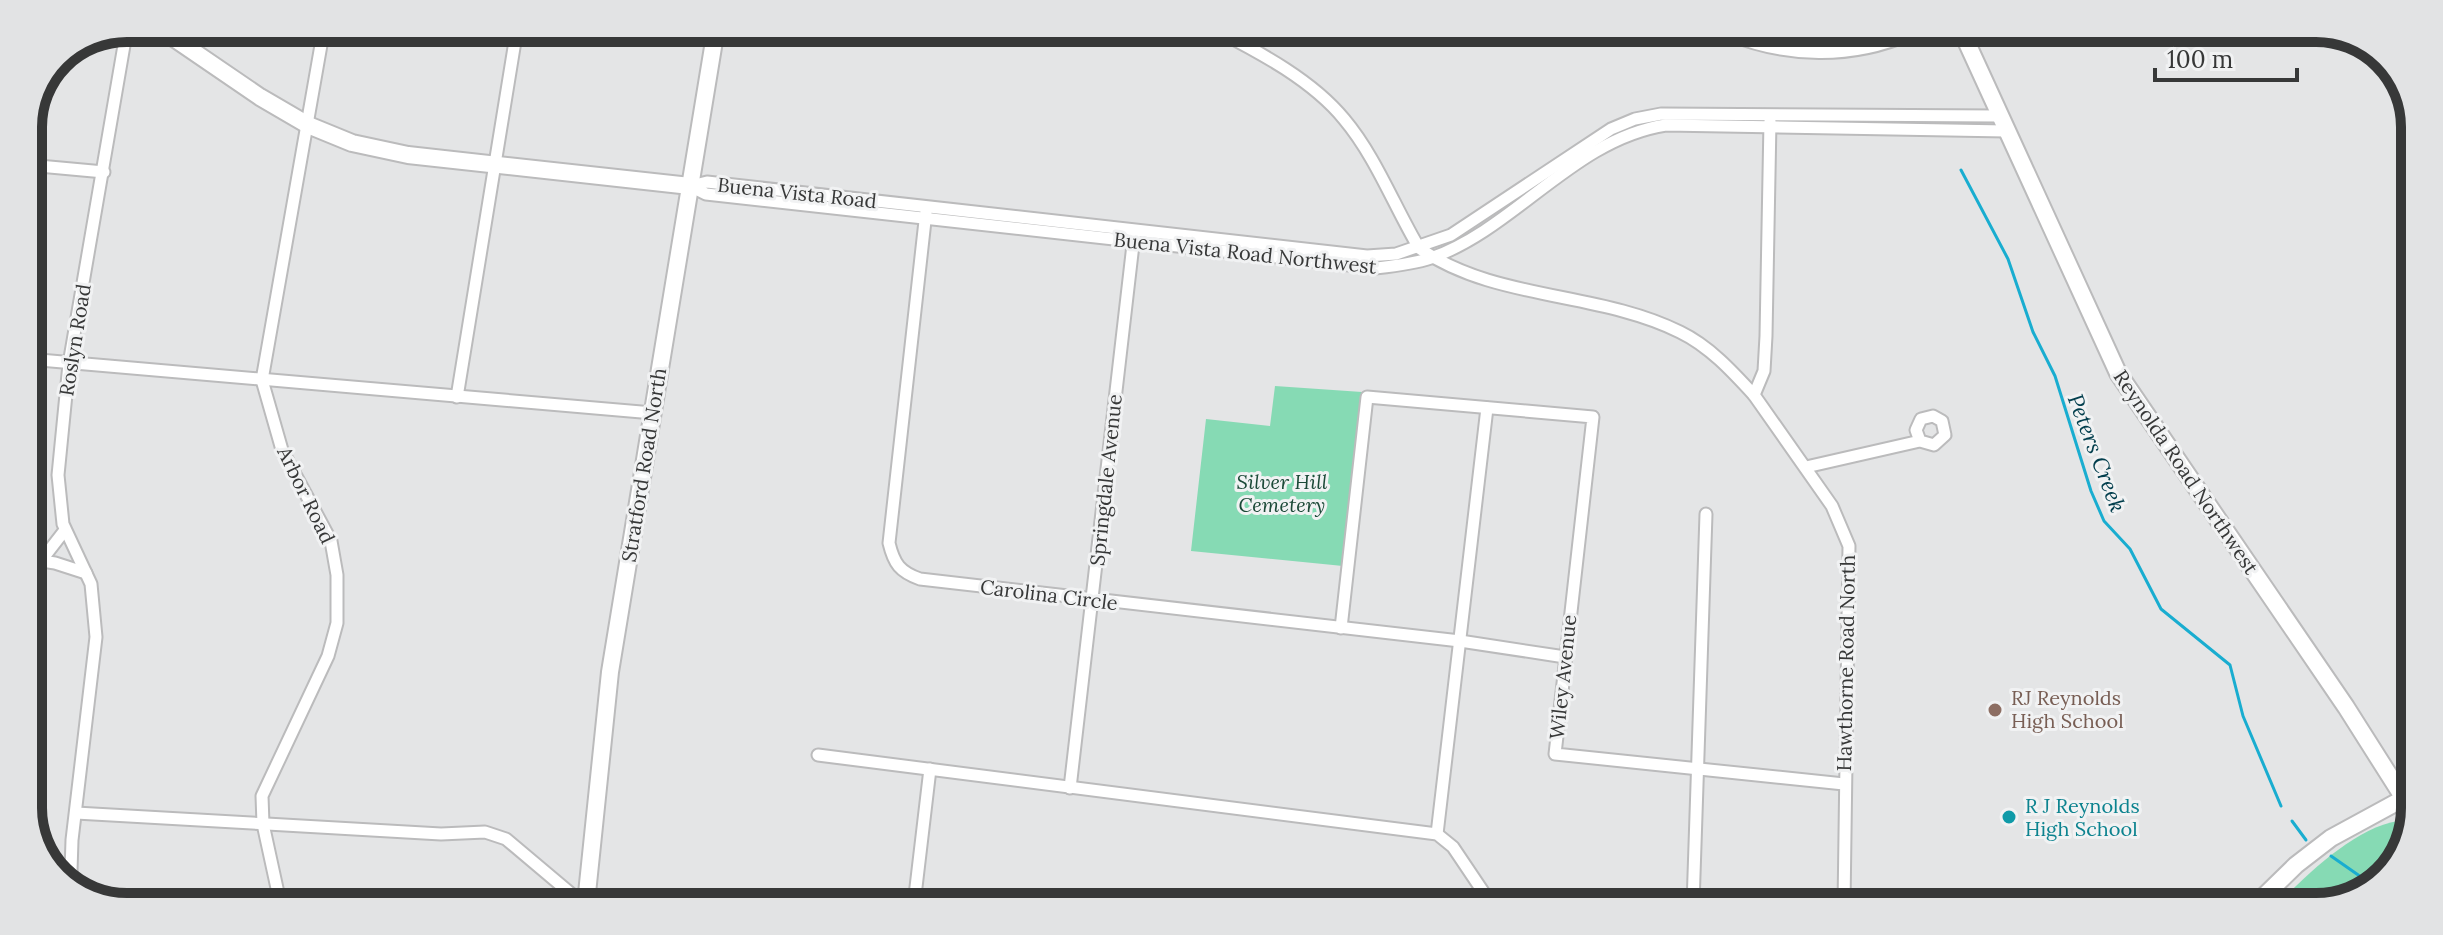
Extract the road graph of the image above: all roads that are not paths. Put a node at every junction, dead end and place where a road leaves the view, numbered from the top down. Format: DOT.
graph roads {
  1 [pos="125,42"];
  2 [pos="181,42"];
  3 [pos="322,42"];
  4 [pos="515,42"];
  5 [pos="714,42"];
  6 [pos="1236,42"];
  7 [pos="1761,42"];
  8 [pos="1878,42"];
  9 [pos="1966,42"];
  10 [pos="1770,120"];
  11 [pos="2002,123"];
  12 [pos="308,125"];
  13 [pos="494,164"];
  14 [pos="42,166"];
  15 [pos="104,172"];
  16 [pos="690,186"];
  17 [pos="926,213"];
  18 [pos="1134,237"];
  19 [pos="1419,248"];
  20 [pos="1432,257"];
  21 [pos="42,361"];
  22 [pos="69,364"];
  23 [pos="262,380"];
  24 [pos="1754,395"];
  25 [pos="457,397"];
  26 [pos="1487,408"];
  27 [pos="653,413"];
  28 [pos="1920,441"];
  29 [pos="1806,467"];
  30 [pos="1706,514"];
  31 [pos="65,530"];
  32 [pos="42,560"];
  33 [pos="42,561"];
  34 [pos="86,573"];
  35 [pos="1093,600"];
  36 [pos="1341,628"];
  37 [pos="1460,641"];
  38 [pos="1565,657"];
  39 [pos="818,755"];
  40 [pos="1697,768"];
  41 [pos="930,769"];
  42 [pos="1844,784"];
  43 [pos="1070,788"];
  44 [pos="2401,790"];
  45 [pos="2401,804"];
  46 [pos="76,813"];
  47 [pos="263,824"];
  48 [pos="1437,834"];
  49 [pos="73,873"];
  50 [pos="278,893"];
  51 [pos="573,893"];
  52 [pos="585,893"];
  53 [pos="915,893"];
  54 [pos="1484,893"];
  55 [pos="1693,893"];
  56 [pos="1844,893"];
  57 [pos="2267,893"];
  1 -- 15 [label="street, Roslyn Road"];
  2 -- 12 [label="main road, Buena Vista Road"];
  3 -- 12 [label="street, Arbor Road"];
  4 -- 13 [label="street"];
  5 -- 16 [label="main road, Stratford Road North"];
  6 -- 19 [label="street"];
  7 -- 8 [label="main road"];
  9 -- 11 [label="main road, Reynolda Road Northwest"];
  10 -- 11 [label="street, Buena Vista Road Northwest"];
  10 -- 19 [label="street, Buena Vista Road Northwest"];
  10 -- 20 [label="street, Buena Vista Road Northwest"];
  10 -- 24 [label="street"];
  11 -- 44 [label="main road, Reynolda Road Northwest"];
  12 -- 13 [label="main road, Buena Vista Road"];
  12 -- 23 [label="street, Arbor Road"];
  13 -- 16 [label="main road, Buena Vista Road"];
  13 -- 25 [label="street"];
  14 -- 15 [label="street"];
  15 -- 22 [label="street, Roslyn Road"];
  16 -- 17 [label="street, Buena Vista Road"];
  16 -- 27 [label="main road, Stratford Road North"];
  17 -- 18 [label="street, Buena Vista Road"];
  17 -- 35 [label="street, Carolina Circle"];
  18 -- 19 [label="street, Buena Vista Road"];
  18 -- 20 [label="street, Buena Vista Road Northwest"];
  18 -- 35 [label="street, Springdale Avenue"];
  19 -- 20 [label="street, Hawthorne Road North"];
  20 -- 24 [label="street, Hawthorne Road North"];
  21 -- 22 [label="street"];
  22 -- 23 [label="street"];
  22 -- 31 [label="street, Roslyn Road"];
  23 -- 25 [label="street"];
  23 -- 47 [label="street, Arbor Road"];
  24 -- 29 [label="street, Hawthorne Road North"];
  25 -- 27 [label="street"];
  26 -- 36 [label="street"];
  26 -- 37 [label="street"];
  26 -- 38 [label="street, Wiley Avenue"];
  27 -- 52 [label="main road, Stratford Road North"];
  28 -- 29 [label="street"];
  29 -- 42 [label="street, Hawthorne Road North"];
  30 -- 40 [label="street"];
  31 -- 32 [label="street"];
  31 -- 34 [label="street, Roslyn Road"];
  33 -- 34 [label="street"];
  34 -- 46 [label="street, Roslyn Road"];
  35 -- 36 [label="street, Carolina Circle"];
  35 -- 43 [label="street, Springdale Avenue"];
  36 -- 37 [label="street, Carolina Circle"];
  37 -- 38 [label="street, Carolina Circle"];
  37 -- 48 [label="street"];
  38 -- 40 [label="street, Wiley Avenue"];
  39 -- 41 [label="street"];
  40 -- 42 [label="street, Wiley Avenue"];
  40 -- 55 [label="street"];
  41 -- 43 [label="street"];
  41 -- 53 [label="street"];
  42 -- 56 [label="street, Hawthorne Road North"];
  43 -- 48 [label="street"];
  45 -- 57 [label="main road"];
  46 -- 47 [label="street"];
  46 -- 49 [label="street, Roslyn Road"];
  47 -- 50 [label="street, Arbor Road"];
  47 -- 51 [label="street"];
  48 -- 54 [label="street"];
}
